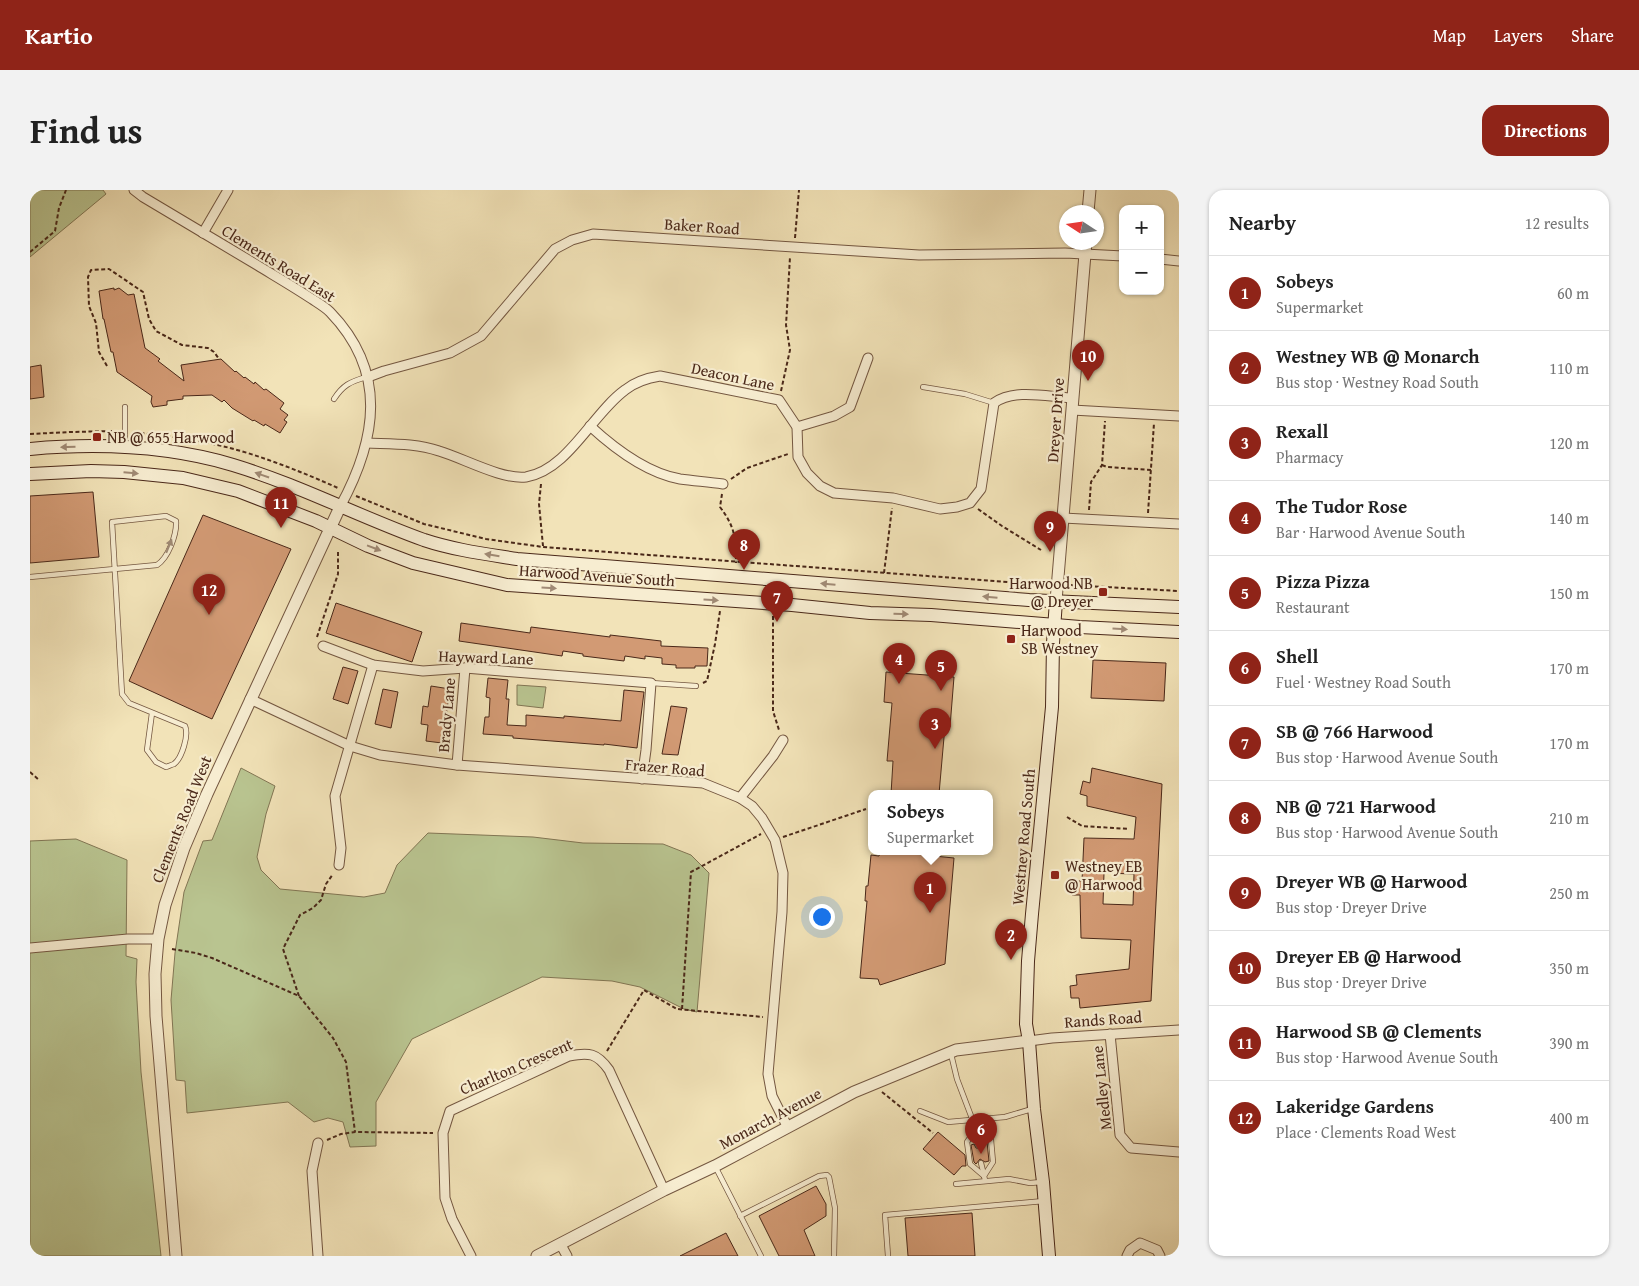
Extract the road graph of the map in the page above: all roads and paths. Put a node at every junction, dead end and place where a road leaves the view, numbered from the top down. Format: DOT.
graph roads {
  1 [pos="66,190"];
  2 [pos="134,190"];
  3 [pos="228,190"];
  4 [pos="799,190"];
  5 [pos="1090,190"];
  6 [pos="1089,205"];
  7 [pos="203,233"];
  8 [pos="792,247"];
  9 [pos="1075,250"];
  10 [pos="1085,250"];
  11 [pos="1094,250"];
  12 [pos="30,252"];
  13 [pos="1119,255"];
  14 [pos="1164,259"];
  15 [pos="1179,260"];
  16 [pos="868,358"];
  17 [pos="219,359"];
  18 [pos="107,366"];
  19 [pos="368,377"];
  20 [pos="923,387"];
  21 [pos="334,399"];
  22 [pos="779,400"];
  23 [pos="994,404"];
  24 [pos="1072,404"];
  25 [pos="125,407"];
  26 [pos="1106,411"];
  27 [pos="1155,415"];
  28 [pos="1179,416"];
  29 [pos="590,426"];
  30 [pos="798,427"];
  31 [pos="367,443"];
  32 [pos="125,447"];
  33 [pos="30,449"];
  34 [pos="797,450"];
  35 [pos="1102,465"];
  36 [pos="1151,470"];
  37 [pos="540,472"];
  38 [pos="30,474"];
  39 [pos="723,484"];
  40 [pos="360,497"];
  41 [pos="893,498"];
  42 [pos="970,503"];
  43 [pos="340,507"];
  44 [pos="1063,518"];
  45 [pos="1089,520"];
  46 [pos="1148,523"];
  47 [pos="1179,524"];
  48 [pos="330,528"];
  49 [pos="544,547"];
  50 [pos="1041,550"];
  51 [pos="338,551"];
  52 [pos="736,561"];
  53 [pos="114,569"];
  54 [pos="884,573"];
  55 [pos="735,576"];
  56 [pos="30,577"];
  57 [pos="1035,584"];
  58 [pos="1078,586"];
  59 [pos="1179,591"];
  60 [pos="723,600"];
  61 [pos="1056,601"];
  62 [pos="776,604"];
  63 [pos="1179,607"];
  64 [pos="1054,625"];
  65 [pos="1179,632"];
  66 [pos="320,643"];
  67 [pos="373,665"];
  68 [pos="465,668"];
  69 [pos="651,683"];
  70 [pos="696,686"];
  71 [pos="250,699"];
  72 [pos="152,713"];
  73 [pos="783,740"];
  74 [pos="350,746"];
  75 [pos="457,765"];
  76 [pos="30,772"];
  77 [pos="642,779"];
  78 [pos="40,780"];
  79 [pos="740,798"];
  80 [pos="866,809"];
  81 [pos="1067,817"];
  82 [pos="1129,829"];
  83 [pos="769,830"];
  84 [pos="775,840"];
  85 [pos="339,865"];
  86 [pos="158,939"];
  87 [pos="30,948"];
  88 [pos="172,949"];
  89 [pos="298,996"];
  90 [pos="682,1009"];
  91 [pos="772,1018"];
  92 [pos="1179,1030"];
  93 [pos="1110,1034"];
  94 [pos="1029,1041"];
  95 [pos="951,1052"];
  96 [pos="601,1058"];
  97 [pos="872,1084"];
  98 [pos="1034,1109"];
  99 [pos="920,1111"];
  100 [pos="972,1120"];
  101 [pos="787,1126"];
  102 [pos="976,1129"];
  103 [pos="355,1132"];
  104 [pos="933,1132"];
  105 [pos="443,1134"];
  106 [pos="318,1143"];
  107 [pos="978,1144"];
  108 [pos="1179,1152"];
  109 [pos="981,1163"];
  110 [pos="715,1166"];
  111 [pos="984,1178"];
  112 [pos="1043,1182"];
  113 [pos="956,1184"];
  114 [pos="664,1190"];
  115 [pos="1044,1201"];
  116 [pos="740,1216"];
  117 [pos="561,1244"];
  118 [pos="176,1256"];
  119 [pos="318,1256"];
  120 [pos="471,1256"];
  121 [pos="537,1256"];
  122 [pos="568,1256"];
  123 [pos="761,1256"];
  124 [pos="834,1256"];
  125 [pos="888,1256"];
  126 [pos="1049,1256"];
  127 [pos="1127,1256"];
  128 [pos="1160,1256"];
  1 -- 12 [label="path"];
  2 -- 7 [label="street, Clements Road East"];
  3 -- 7 [label="street"];
  4 -- 8 [label="path"];
  5 -- 6 [label="street"];
  7 -- 19 [label="street, Clements Road East"];
  8 -- 9 [label="street, Baker Road"];
  8 -- 19 [label="street, Baker Road"];
  8 -- 22 [label="path"];
  10 -- 24 [label="street, Dreyer Drive"];
  11 -- 13 [label="street, Baker Road"];
  14 -- 15 [label="street"];
  16 -- 30 [label="street"];
  17 -- 18 [label="path"];
  19 -- 21 [label="lane"];
  19 -- 31 [label="street, Clements Road East"];
  20 -- 23 [label="lane"];
  22 -- 29 [label="street, Deacon Lane"];
  22 -- 30 [label="street, Deacon Lane"];
  23 -- 24 [label="street"];
  23 -- 42 [label="street"];
  24 -- 26 [label="street"];
  24 -- 44 [label="street, Dreyer Drive"];
  25 -- 32 [label="lane"];
  26 -- 27 [label="street"];
  26 -- 35 [label="path"];
  27 -- 28 [label="street"];
  27 -- 36 [label="path"];
  29 -- 37 [label="street, Deacon Lane"];
  29 -- 39 [label="street"];
  30 -- 34 [label="street"];
  31 -- 37 [label="street, Deacon Lane"];
  31 -- 43 [label="street, Clements Road East"];
  32 -- 33 [label="main road, Harwood Avenue South, one-way"];
  43 -- 32 [label="main road, Harwood Avenue South, one-way"];
  34 -- 39 [label="path"];
  34 -- 41 [label="street"];
  35 -- 36 [label="path"];
  35 -- 45 [label="path"];
  36 -- 46 [label="path"];
  37 -- 49 [label="path"];
  38 -- 48 [label="main road, Harwood Avenue South, one-way"];
  39 -- 52 [label="path"];
  40 -- 49 [label="path"];
  41 -- 42 [label="street"];
  41 -- 54 [label="path"];
  42 -- 50 [label="path"];
  43 -- 48 [label="street, Clements Road West"];
  55 -- 43 [label="main road, Harwood Avenue South, one-way"];
  44 -- 45 [label="street"];
  44 -- 61 [label="street, Dreyer Drive"];
  45 -- 46 [label="street"];
  46 -- 47 [label="street"];
  48 -- 60 [label="main road, Harwood Avenue South, one-way"];
  48 -- 71 [label="street, Clements Road West"];
  49 -- 52 [label="path"];
  51 -- 66 [label="path"];
  52 -- 54 [label="path"];
  52 -- 55 [label="path"];
  53 -- 53 [label="lane, one-way"];
  53 -- 56 [label="lane"];
  53 -- 72 [label="lane"];
  54 -- 57 [label="path"];
  61 -- 55 [label="main road, Harwood Avenue South, one-way"];
  58 -- 59 [label="path"];
  60 -- 62 [label="main road, Harwood Avenue South"];
  60 -- 70 [label="path"];
  61 -- 63 [label="main road, Harwood Avenue South"];
  61 -- 64 [label="main road, Westney Road South"];
  62 -- 64 [label="main road, Harwood Avenue South, one-way"];
  62 -- 73 [label="path"];
  64 -- 65 [label="main road, Harwood Avenue South, one-way"];
  64 -- 94 [label="main road, Westney Road South"];
  66 -- 67 [label="street, Hayward Lane"];
  67 -- 68 [label="street, Hayward Lane"];
  67 -- 74 [label="street"];
  68 -- 69 [label="street, Hayward Lane"];
  68 -- 75 [label="street, Brady Lane"];
  69 -- 70 [label="lane"];
  69 -- 77 [label="street"];
  71 -- 74 [label="street, Frazer Road"];
  71 -- 86 [label="street, Clements Road West"];
  72 -- 72 [label="lane"];
  73 -- 79 [label="street"];
  74 -- 75 [label="street, Frazer Road"];
  74 -- 85 [label="street"];
  75 -- 77 [label="street, Frazer Road"];
  76 -- 78 [label="path"];
  77 -- 79 [label="street, Frazer Road"];
  79 -- 83 [label="street, Frazer Road"];
  80 -- 84 [label="path"];
  81 -- 82 [label="path"];
  83 -- 84 [label="street, Frazer Road"];
  83 -- 90 [label="path"];
  84 -- 91 [label="street, Frazer Road"];
  85 -- 89 [label="path"];
  86 -- 87 [label="street"];
  86 -- 118 [label="street, Clements Road West"];
  88 -- 89 [label="path"];
  89 -- 103 [label="path"];
  90 -- 91 [label="path"];
  90 -- 96 [label="path"];
  91 -- 101 [label="street, Frazer Road"];
  92 -- 93 [label="street, Rands Road"];
  93 -- 94 [label="street, Rands Road"];
  93 -- 108 [label="street, Medley Lane"];
  94 -- 95 [label="street, Monarch Avenue"];
  94 -- 98 [label="main road, Westney Road South"];
  95 -- 97 [label="street, Monarch Avenue"];
  95 -- 100 [label="lane"];
  96 -- 105 [label="street, Charlton Crescent"];
  96 -- 114 [label="street"];
  97 -- 101 [label="street, Monarch Avenue"];
  97 -- 104 [label="path"];
  98 -- 100 [label="lane"];
  98 -- 112 [label="main road, Westney Road South"];
  99 -- 100 [label="lane"];
  100 -- 102 [label="lane"];
  101 -- 110 [label="street, Monarch Avenue"];
  102 -- 107 [label="lane"];
  102 -- 111 [label="lane"];
  102 -- 111 [label="lane"];
  103 -- 105 [label="path"];
  103 -- 106 [label="path"];
  105 -- 120 [label="street, Charlton Crescent"];
  106 -- 119 [label="street"];
  109 -- 111 [label="lane"];
  110 -- 114 [label="street, Monarch Avenue"];
  110 -- 116 [label="lane"];
  111 -- 112 [label="lane"];
  111 -- 113 [label="lane"];
  112 -- 115 [label="main road, Westney Road South"];
  114 -- 117 [label="street, Monarch Avenue"];
  115 -- 125 [label="lane"];
  115 -- 126 [label="main road, Westney Road South"];
  116 -- 123 [label="lane"];
  116 -- 124 [label="lane"];
  117 -- 121 [label="street, Monarch Avenue"];
  117 -- 122 [label="street"];
  127 -- 128 [label="street"];
}
